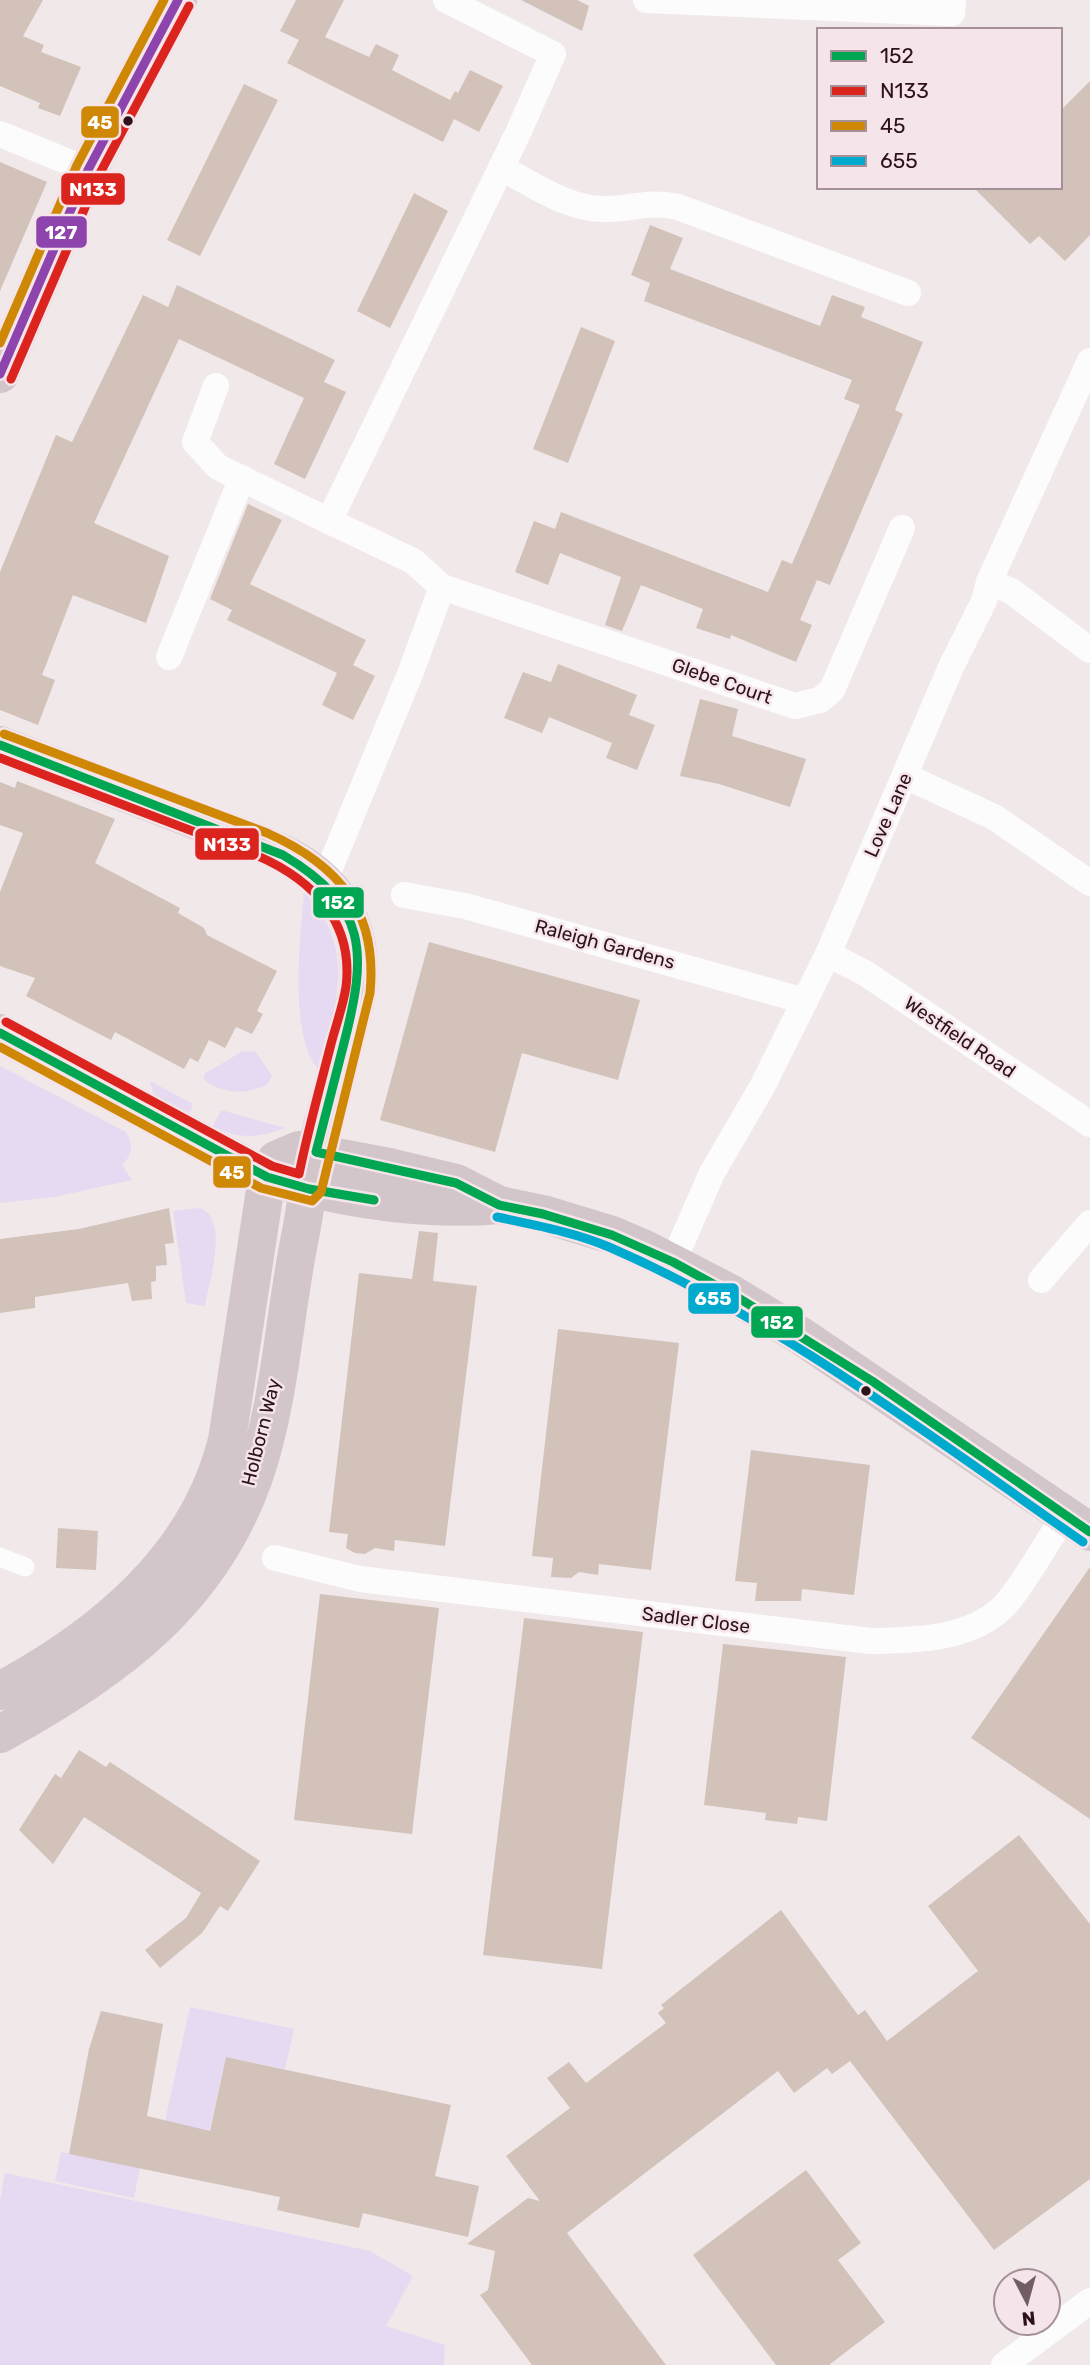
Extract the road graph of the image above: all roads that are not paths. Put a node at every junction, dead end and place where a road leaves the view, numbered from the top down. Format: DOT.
graph roads {
  1 [pos="178,0"];
  2 [pos="446,0"];
  3 [pos="646,0"];
  4 [pos="952,7"];
  5 [pos="0,134"];
  6 [pos="501,168"];
  7 [pos="88,170"];
  8 [pos="908,293"];
  9 [pos="1090,361"];
  10 [pos="0,374"];
  11 [pos="216,386"];
  12 [pos="242,478"];
  13 [pos="328,521"];
  14 [pos="902,528"];
  15 [pos="989,582"];
  16 [pos="442,586"];
  17 [pos="1090,650"];
  18 [pos="169,657"];
  19 [pos="0,745"];
  20 [pos="905,776"];
  21 [pos="324,882"];
  22 [pos="1090,883"];
  23 [pos="404,895"];
  24 [pos="828,954"];
  25 [pos="805,1001"];
  26 [pos="0,1033"];
  27 [pos="1090,1124"];
  28 [pos="316,1152"];
  29 [pos="267,1177"];
  30 [pos="309,1189"];
  31 [pos="499,1205"];
  32 [pos="1090,1223"];
  33 [pos="673,1262"];
  34 [pos="1041,1280"];
  35 [pos="1078,1524"];
  36 [pos="0,1557"];
  37 [pos="275,1558"];
  38 [pos="25,1567"];
  39 [pos="0,1691"];
  40 [pos="0,1734"];
  41 [pos="1090,2301"];
  42 [pos="1004,2365"];
  1 -- 7 [label="main road"];
  2 -- 6 [label="street"];
  3 -- 4 [label="street"];
  5 -- 7 [label="street"];
  6 -- 8 [label="street"];
  6 -- 13 [label="street"];
  7 -- 10 [label="main road"];
  9 -- 15 [label="street, Love Lane"];
  11 -- 12 [label="street, Glebe Court"];
  12 -- 13 [label="street, Glebe Court"];
  12 -- 18 [label="street"];
  13 -- 16 [label="street, Glebe Court"];
  14 -- 16 [label="street, Glebe Court"];
  15 -- 17 [label="street"];
  15 -- 20 [label="street, Love Lane"];
  16 -- 21 [label="street"];
  19 -- 21 [label="main road"];
  20 -- 22 [label="street"];
  20 -- 24 [label="street, Love Lane"];
  21 -- 28 [label="main road"];
  23 -- 25 [label="street, Raleigh Gardens"];
  24 -- 25 [label="street, Love Lane"];
  24 -- 27 [label="street, Westfield Road"];
  25 -- 33 [label="street, Love Lane"];
  26 -- 29 [label="main road"];
  28 -- 29 [label="main road"];
  28 -- 30 [label="main road, Holborn Way"];
  28 -- 31 [label="main road"];
  29 -- 30 [label="main road"];
  29 -- 39 [label="main road, Holborn Way"];
  30 -- 31 [label="main road"];
  30 -- 40 [label="main road, Holborn Way"];
  31 -- 33 [label="main road"];
  32 -- 34 [label="street"];
  33 -- 35 [label="main road"];
  35 -- 37 [label="street, Sadler Close"];
  36 -- 38 [label="street"];
  41 -- 42 [label="street"];
}
